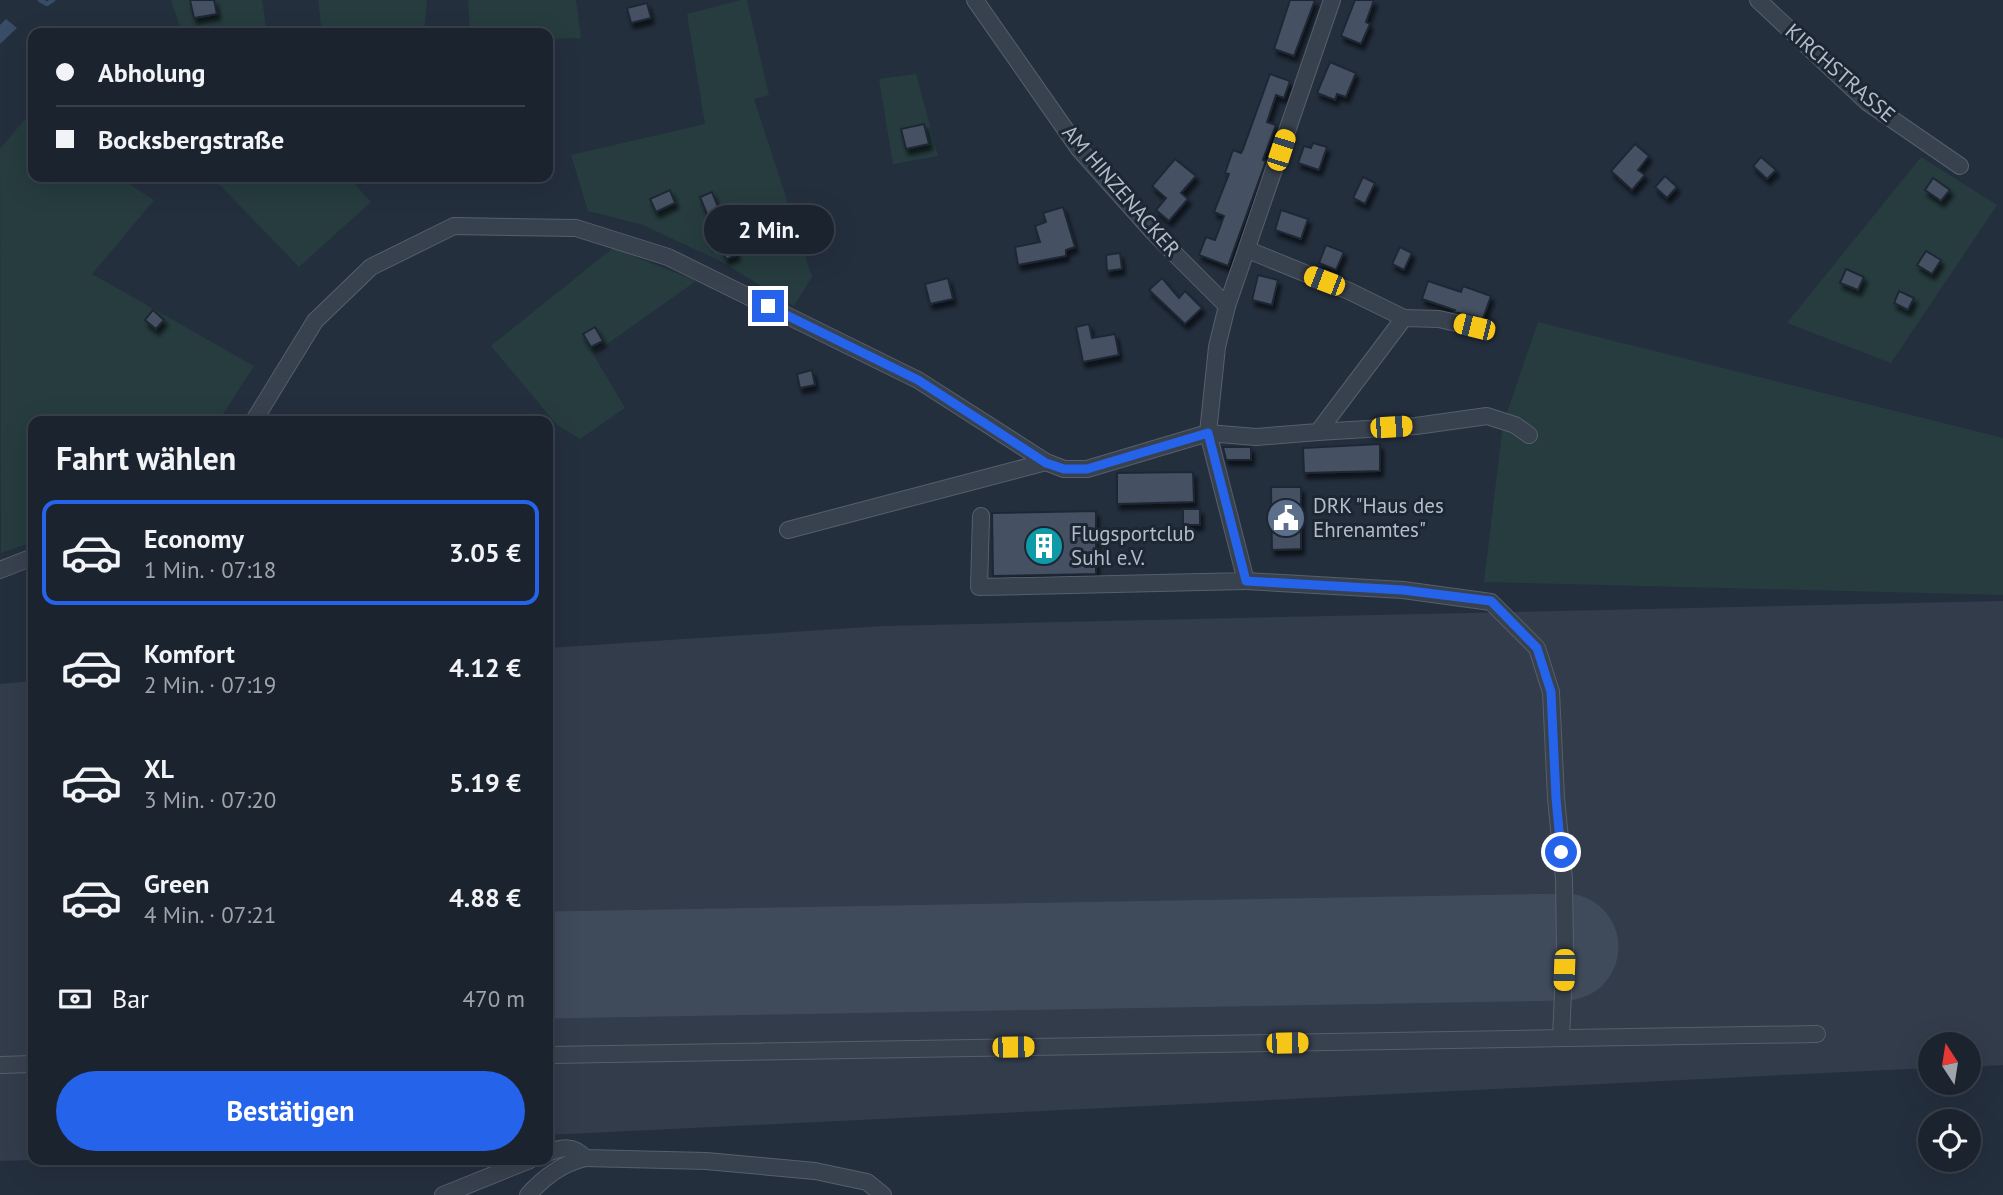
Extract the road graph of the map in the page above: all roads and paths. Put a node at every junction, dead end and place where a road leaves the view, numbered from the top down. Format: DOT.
graph roads {
  1 [pos="975,0"];
  2 [pos="1332,0"];
  3 [pos="1758,0"];
  4 [pos="1960,166"];
  5 [pos="1248,250"];
  6 [pos="1227,306"];
  7 [pos="1404,318"];
  8 [pos="1474,327"];
  9 [pos="257,416"];
  10 [pos="1318,432"];
  11 [pos="1208,433"];
  12 [pos="1529,435"];
  13 [pos="1046,463"];
  14 [pos="981,516"];
  15 [pos="788,530"];
  16 [pos="28,559"];
  17 [pos="0,570"];
  18 [pos="1246,581"];
  19 [pos="1817,1034"];
  20 [pos="1561,1038"];
  21 [pos="553,1055"];
  22 [pos="28,1064"];
  23 [pos="0,1065"];
  24 [pos="553,1151"];
  25 [pos="584,1158"];
  26 [pos="518,1165"];
  27 [pos="443,1195"];
  28 [pos="528,1195"];
  29 [pos="883,1195"];
  1 -- 6 [label="street, AM HINZENACKER"];
  2 -- 5 [label="street"];
  3 -- 4 [label="street, KIRCHSTRASSE"];
  5 -- 6 [label="street"];
  5 -- 7 [label="street"];
  6 -- 11 [label="street"];
  7 -- 8 [label="street"];
  7 -- 10 [label="street"];
  9 -- 13 [label="street"];
  10 -- 11 [label="street"];
  10 -- 12 [label="street"];
  11 -- 13 [label="street"];
  11 -- 18 [label="street"];
  13 -- 15 [label="street"];
  14 -- 18 [label="street"];
  16 -- 17 [label="street"];
  18 -- 20 [label="street"];
  19 -- 20 [label="street"];
  20 -- 21 [label="street"];
  22 -- 23 [label="street"];
  24 -- 25 [label="street"];
  25 -- 28 [label="street"];
  25 -- 29 [label="street"];
  26 -- 27 [label="street"];
}
